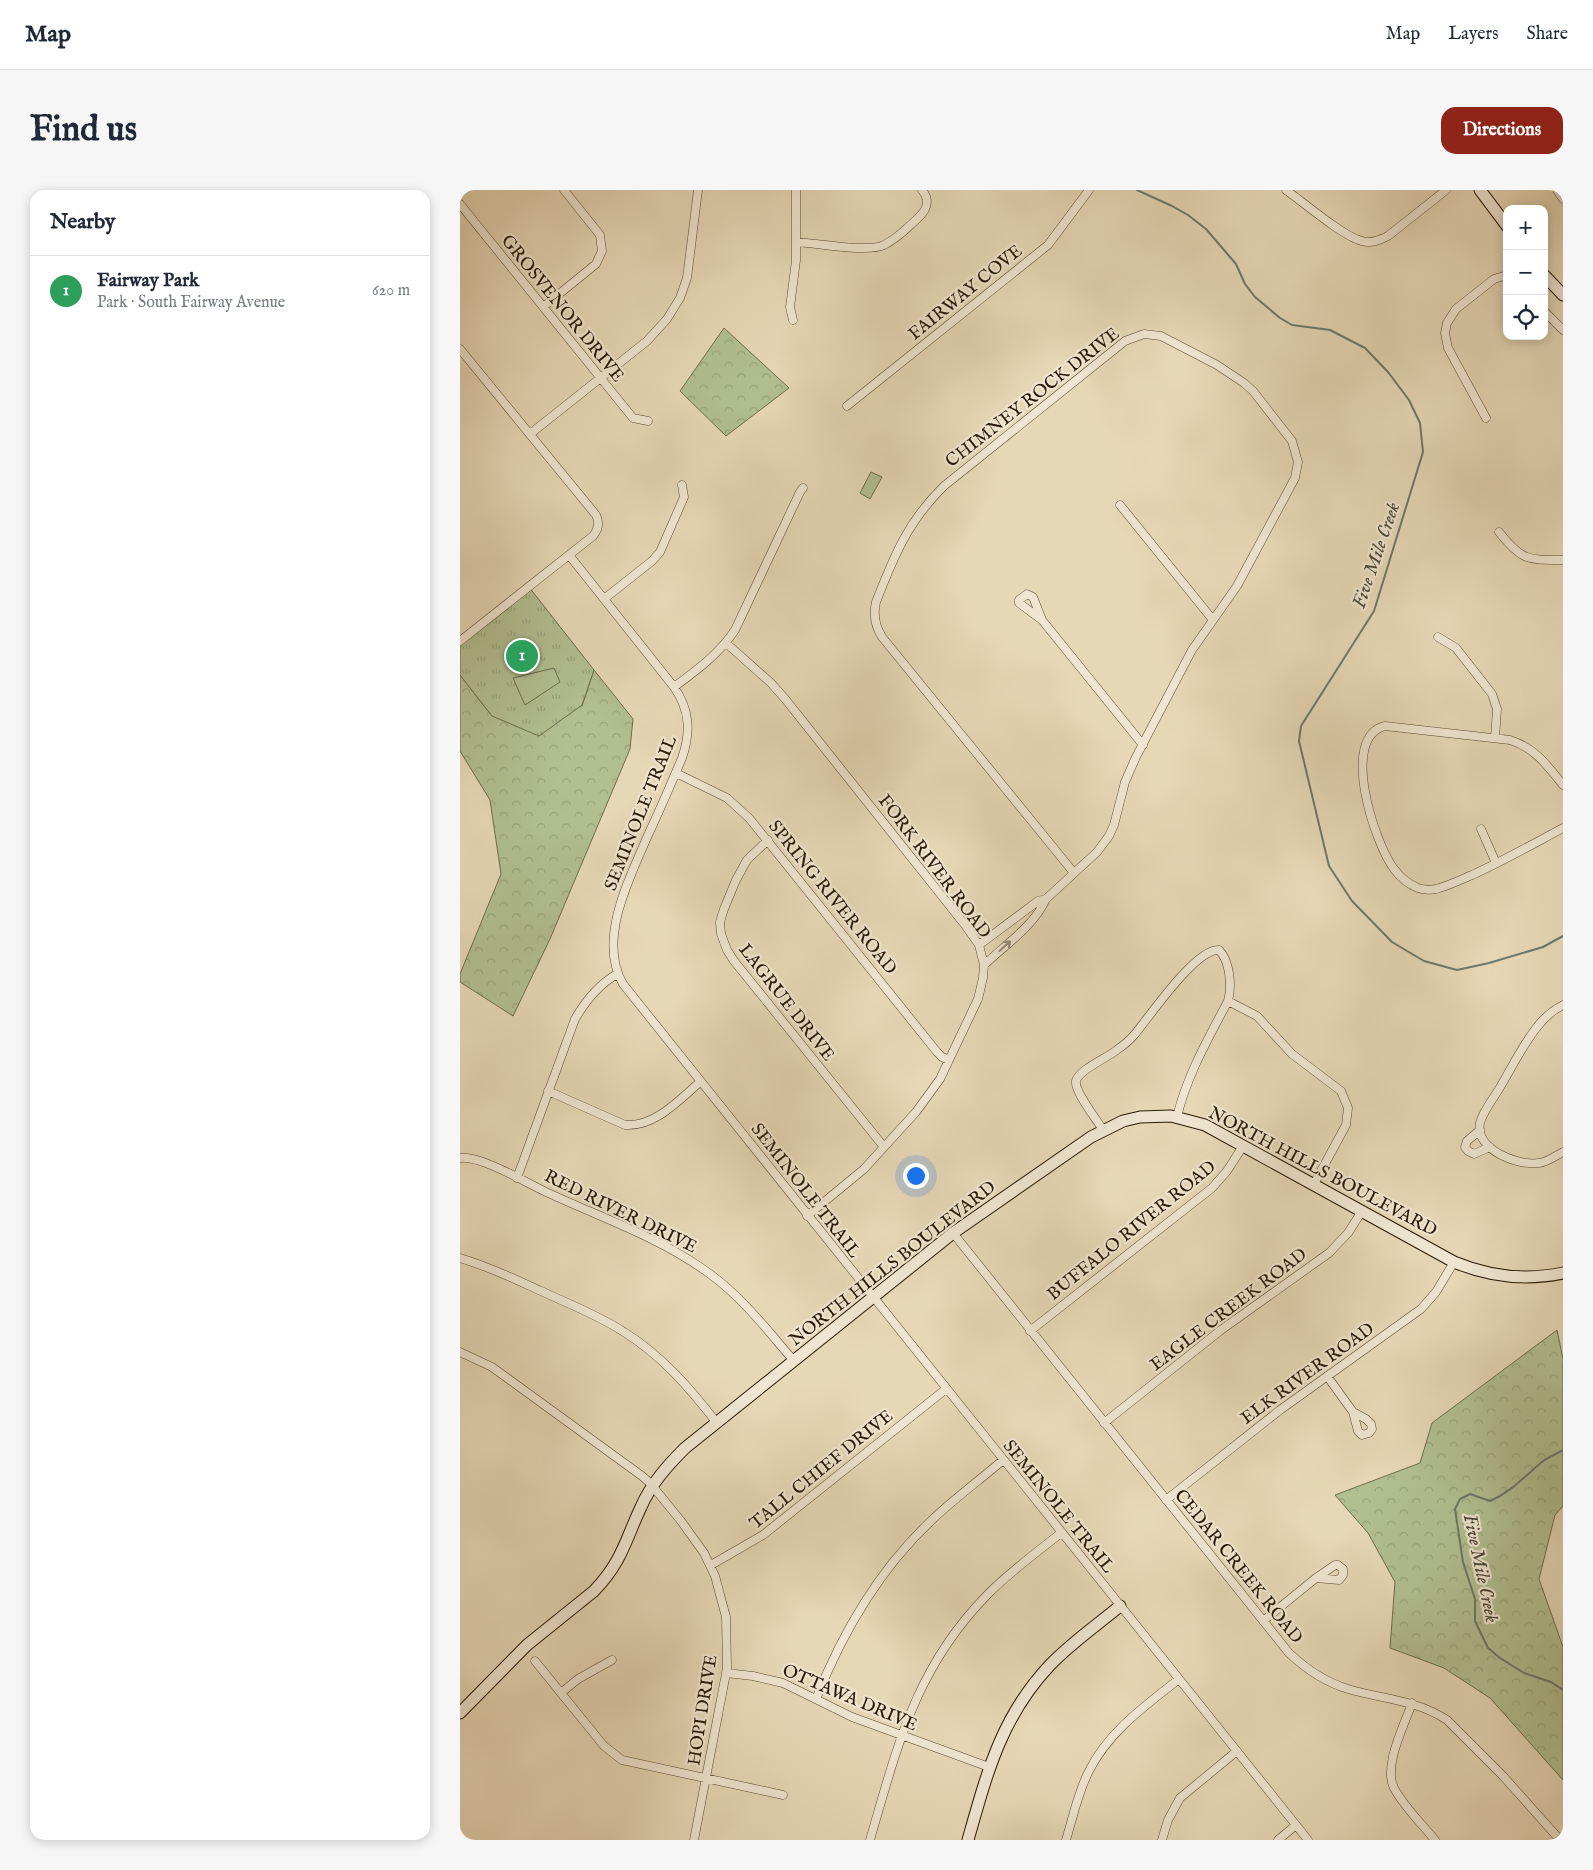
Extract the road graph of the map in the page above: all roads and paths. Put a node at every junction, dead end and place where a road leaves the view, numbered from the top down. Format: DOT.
graph roads {
  1 [pos="576,190"];
  2 [pos="698,190"];
  3 [pos="796,190"];
  4 [pos="922,190"];
  5 [pos="1089,190"];
  6 [pos="1286,190"];
  7 [pos="1446,190"];
  8 [pos="1480,190"];
  9 [pos="1557,190"];
  10 [pos="567,193"];
  11 [pos="1563,199"];
  12 [pos="460,204"];
  13 [pos="1503,221"];
  14 [pos="796,242"];
  15 [pos="1503,276"];
  16 [pos="1548,278"];
  17 [pos="1563,295"];
  18 [pos="542,307"];
  19 [pos="1548,315"];
  20 [pos="793,320"];
  21 [pos="1563,330"];
  22 [pos="460,348"];
  23 [pos="600,378"];
  24 [pos="848,406"];
  25 [pos="1486,418"];
  26 [pos="648,421"];
  27 [pos="530,434"];
  28 [pos="682,486"];
  29 [pos="803,488"];
  30 [pos="1120,505"];
  31 [pos="1499,532"];
  32 [pos="569,555"];
  33 [pos="1563,560"];
  34 [pos="604,599"];
  35 [pos="1042,620"];
  36 [pos="1213,620"];
  37 [pos="1438,637"];
  38 [pos="460,641"];
  39 [pos="726,643"];
  40 [pos="674,687"];
  41 [pos="1495,738"];
  42 [pos="1143,745"];
  43 [pos="676,773"];
  44 [pos="1563,785"];
  45 [pos="1563,828"];
  46 [pos="1481,829"];
  47 [pos="768,840"];
  48 [pos="1496,863"];
  49 [pos="1074,873"];
  50 [pos="1046,899"];
  51 [pos="979,945"];
  52 [pos="984,965"];
  53 [pos="617,974"];
  54 [pos="1228,1001"];
  55 [pos="1563,1005"];
  56 [pos="949,1060"];
  57 [pos="700,1082"];
  58 [pos="548,1091"];
  59 [pos="1177,1117"];
  60 [pos="1103,1130"];
  61 [pos="1480,1130"];
  62 [pos="1243,1146"];
  63 [pos="884,1147"];
  64 [pos="1490,1147"];
  65 [pos="1563,1152"];
  66 [pos="460,1158"];
  67 [pos="518,1178"];
  68 [pos="1314,1184"];
  69 [pos="1362,1211"];
  70 [pos="807,1216"];
  71 [pos="953,1233"];
  72 [pos="460,1258"];
  73 [pos="1454,1262"];
  74 [pos="1563,1272"];
  75 [pos="872,1298"];
  76 [pos="1030,1331"];
  77 [pos="460,1352"];
  78 [pos="794,1361"];
  79 [pos="1327,1376"];
  80 [pos="946,1388"];
  81 [pos="1353,1412"];
  82 [pos="716,1422"];
  83 [pos="1104,1423"];
  84 [pos="1003,1460"];
  85 [pos="652,1486"];
  86 [pos="1166,1500"];
  87 [pos="1061,1533"];
  88 [pos="711,1565"];
  89 [pos="1316,1578"];
  90 [pos="1120,1606"];
  91 [pos="1263,1621"];
  92 [pos="612,1660"];
  93 [pos="535,1661"];
  94 [pos="726,1673"];
  95 [pos="1179,1679"];
  96 [pos="561,1693"];
  97 [pos="816,1699"];
  98 [pos="1412,1703"];
  99 [pos="460,1713"];
  100 [pos="901,1736"];
  101 [pos="1236,1751"];
  102 [pos="989,1767"];
  103 [pos="705,1779"];
  104 [pos="783,1796"];
  105 [pos="1296,1825"];
  106 [pos="694,1840"];
  107 [pos="870,1840"];
  108 [pos="968,1840"];
  109 [pos="1066,1840"];
  110 [pos="1162,1840"];
  111 [pos="1278,1840"];
  112 [pos="1308,1840"];
  113 [pos="1435,1840"];
  114 [pos="1560,1840"];
  1 -- 10 [label="street"];
  2 -- 23 [label="street"];
  3 -- 14 [label="street"];
  4 -- 14 [label="street"];
  5 -- 24 [label="street, FAIRWAY COVE"];
  6 -- 7 [label="street"];
  8 -- 13 [label="street"];
  9 -- 11 [label="street"];
  10 -- 18 [label="street"];
  12 -- 18 [label="street, GROSVENOR DRIVE"];
  14 -- 20 [label="street"];
  15 -- 25 [label="street"];
  16 -- 17 [label="street"];
  18 -- 23 [label="street, GROSVENOR DRIVE"];
  19 -- 21 [label="street"];
  22 -- 27 [label="street"];
  23 -- 26 [label="street, GROSVENOR DRIVE"];
  23 -- 27 [label="street"];
  27 -- 32 [label="street"];
  28 -- 34 [label="street"];
  29 -- 39 [label="street"];
  30 -- 36 [label="street"];
  31 -- 33 [label="street"];
  32 -- 34 [label="street, SEMINOLE TRAIL"];
  32 -- 38 [label="street"];
  34 -- 40 [label="street, SEMINOLE TRAIL"];
  35 -- 42 [label="street"];
  36 -- 42 [label="street, CHIMNEY ROCK DRIVE"];
  36 -- 49 [label="street, CHIMNEY ROCK DRIVE"];
  37 -- 41 [label="street"];
  39 -- 40 [label="street"];
  39 -- 51 [label="street, FORK RIVER ROAD"];
  40 -- 43 [label="street, SEMINOLE TRAIL"];
  41 -- 44 [label="street"];
  41 -- 48 [label="street"];
  42 -- 49 [label="street, CHIMNEY ROCK DRIVE"];
  43 -- 47 [label="street, SPRING RIVER ROAD"];
  43 -- 53 [label="street, SEMINOLE TRAIL"];
  45 -- 48 [label="street"];
  46 -- 48 [label="street"];
  47 -- 56 [label="street, SPRING RIVER ROAD"];
  47 -- 63 [label="street, LAGRUE DRIVE"];
  49 -- 50 [label="street, CHIMNEY ROCK DRIVE"];
  50 -- 51 [label="street, CHIMNEY ROCK DRIVE"];
  52 -- 50 [label="street, CHIMNEY ROCK DRIVE, one-way"];
  51 -- 52 [label="street, FORK RIVER ROAD"];
  52 -- 56 [label="street, FORK RIVER ROAD"];
  53 -- 57 [label="street, SEMINOLE TRAIL"];
  53 -- 58 [label="street"];
  54 -- 59 [label="street"];
  54 -- 60 [label="street"];
  54 -- 68 [label="street"];
  55 -- 61 [label="street"];
  56 -- 63 [label="street, FORK RIVER ROAD"];
  57 -- 58 [label="street"];
  57 -- 70 [label="street, SEMINOLE TRAIL"];
  58 -- 67 [label="street"];
  59 -- 60 [label="street, NORTH HILLS BOULEVARD"];
  59 -- 62 [label="street, NORTH HILLS BOULEVARD"];
  60 -- 71 [label="street, NORTH HILLS BOULEVARD"];
  61 -- 64 [label="street"];
  61 -- 64 [label="street"];
  62 -- 68 [label="street, NORTH HILLS BOULEVARD"];
  62 -- 76 [label="street, BUFFALO RIVER ROAD"];
  63 -- 70 [label="street, FORK RIVER ROAD"];
  64 -- 65 [label="street"];
  66 -- 67 [label="street, RED RIVER DRIVE"];
  67 -- 78 [label="street, RED RIVER DRIVE"];
  68 -- 69 [label="street, NORTH HILLS BOULEVARD"];
  69 -- 73 [label="street, NORTH HILLS BOULEVARD"];
  69 -- 83 [label="street, EAGLE CREEK ROAD"];
  70 -- 75 [label="street, SEMINOLE TRAIL"];
  71 -- 75 [label="street, NORTH HILLS BOULEVARD"];
  71 -- 76 [label="street, CEDAR CREEK ROAD"];
  72 -- 82 [label="street"];
  73 -- 74 [label="street, NORTH HILLS BOULEVARD"];
  73 -- 79 [label="street, ELK RIVER ROAD"];
  75 -- 78 [label="street, NORTH HILLS BOULEVARD"];
  75 -- 80 [label="street, SEMINOLE TRAIL"];
  76 -- 83 [label="street, CEDAR CREEK ROAD"];
  77 -- 85 [label="street"];
  78 -- 82 [label="street, NORTH HILLS BOULEVARD"];
  79 -- 81 [label="street"];
  79 -- 86 [label="street, ELK RIVER ROAD"];
  80 -- 84 [label="street, SEMINOLE TRAIL"];
  80 -- 88 [label="street, TALL CHIEF DRIVE"];
  82 -- 85 [label="street, NORTH HILLS BOULEVARD"];
  83 -- 86 [label="street, CEDAR CREEK ROAD"];
  84 -- 87 [label="street, SEMINOLE TRAIL"];
  84 -- 97 [label="street"];
  85 -- 88 [label="street, HOPI DRIVE"];
  85 -- 99 [label="street, NORTH HILLS BOULEVARD"];
  86 -- 91 [label="street, CEDAR CREEK ROAD"];
  87 -- 90 [label="street, SEMINOLE TRAIL"];
  87 -- 100 [label="street"];
  88 -- 94 [label="street, HOPI DRIVE"];
  89 -- 91 [label="street"];
  90 -- 95 [label="street, SEMINOLE TRAIL"];
  90 -- 102 [label="street"];
  91 -- 98 [label="street, CEDAR CREEK ROAD"];
  92 -- 96 [label="street"];
  93 -- 96 [label="street"];
  94 -- 97 [label="street, OTTAWA DRIVE"];
  94 -- 103 [label="street, HOPI DRIVE"];
  95 -- 101 [label="street, SEMINOLE TRAIL"];
  95 -- 109 [label="street"];
  96 -- 103 [label="street"];
  97 -- 100 [label="street, OTTAWA DRIVE"];
  98 -- 113 [label="street"];
  98 -- 114 [label="street, CEDAR CREEK ROAD"];
  100 -- 102 [label="street, OTTAWA DRIVE"];
  100 -- 107 [label="street"];
  101 -- 105 [label="street, SEMINOLE TRAIL"];
  101 -- 110 [label="street"];
  102 -- 108 [label="street"];
  103 -- 104 [label="street"];
  103 -- 106 [label="street, HOPI DRIVE"];
  105 -- 111 [label="street"];
  105 -- 112 [label="street, SEMINOLE TRAIL"];
}
